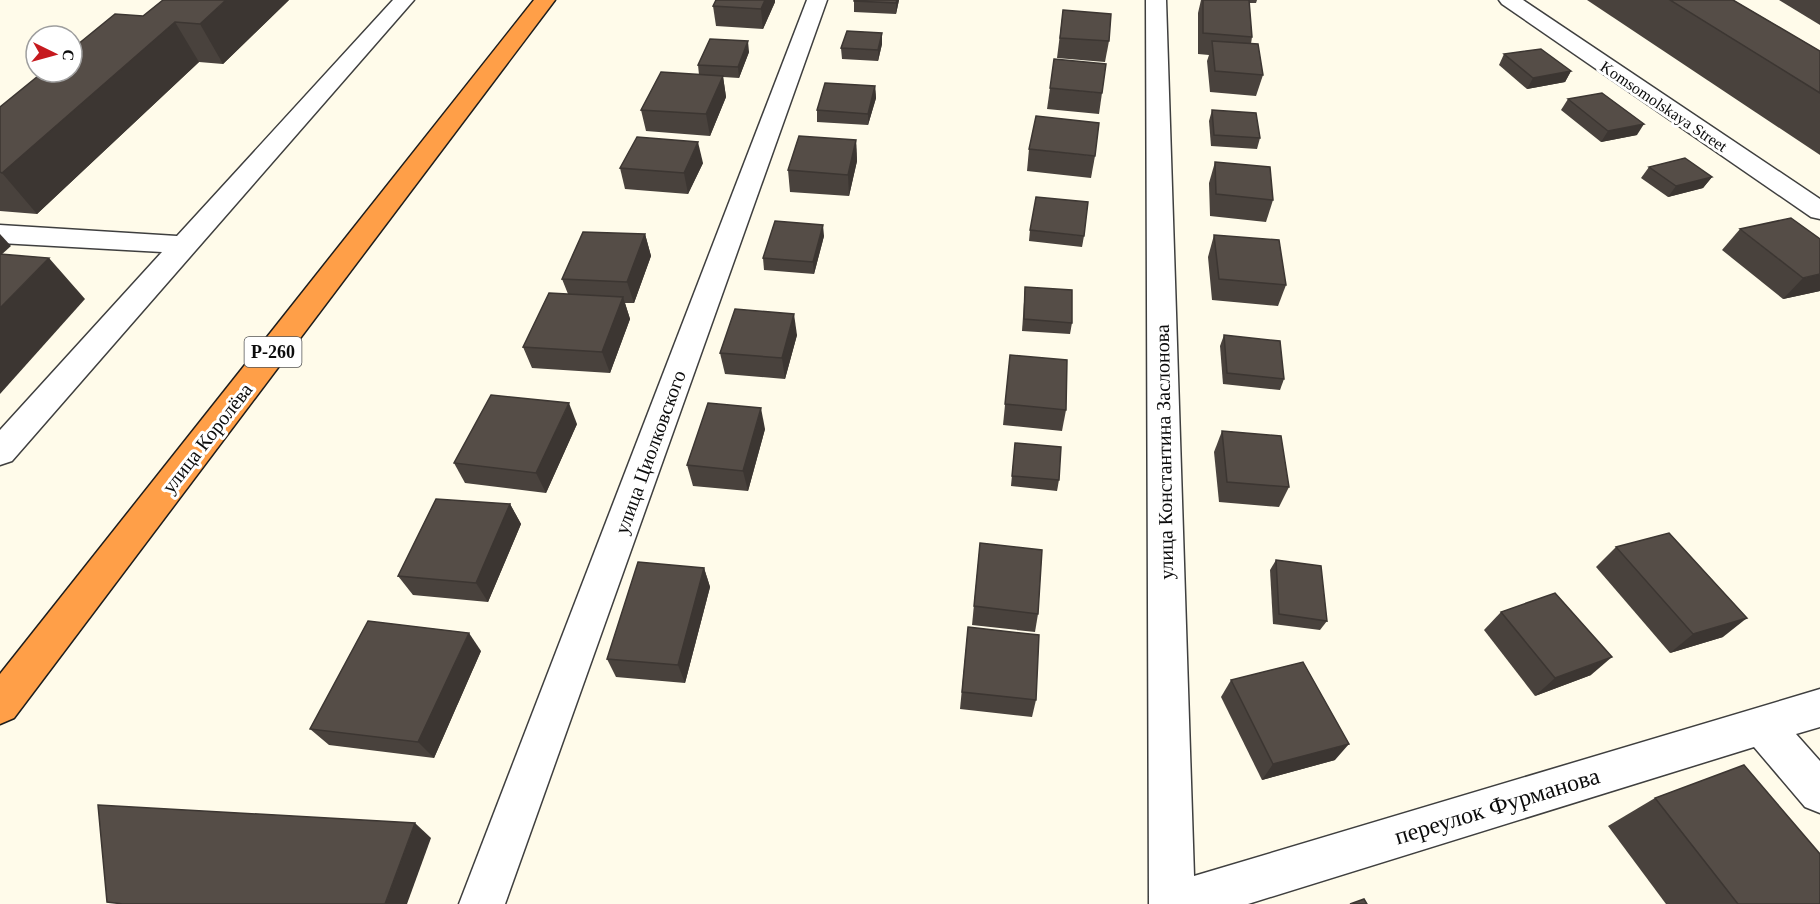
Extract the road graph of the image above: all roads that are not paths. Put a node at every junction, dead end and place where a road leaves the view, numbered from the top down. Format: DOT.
graph roads {
  1 [pos="404,0"];
  2 [pos="545,0"];
  3 [pos="817,0"];
  4 [pos="1156,0"];
  5 [pos="1509,0"];
  6 [pos="1820,211"];
  7 [pos="0,234"];
  8 [pos="185,245"];
  9 [pos="5,440"];
  10 [pos="0,705"];
  11 [pos="1820,708"];
  12 [pos="1762,726"];
  13 [pos="1820,792"];
  14 [pos="482,904"];
  15 [pos="1173,904"];
  1 -- 8 [label="street"];
  2 -- 10 [label="highway, улица Королёва / Р-260"];
  3 -- 14 [label="street, улица Циолковского"];
  4 -- 15 [label="street, улица Константина Заслонова"];
  5 -- 6 [label="street, Komsomolskaya Street"];
  7 -- 8 [label="street"];
  8 -- 9 [label="street"];
  11 -- 12 [label="street, переулок Фурманова"];
  12 -- 13 [label="street"];
  12 -- 15 [label="street, переулок Фурманова"];
}
